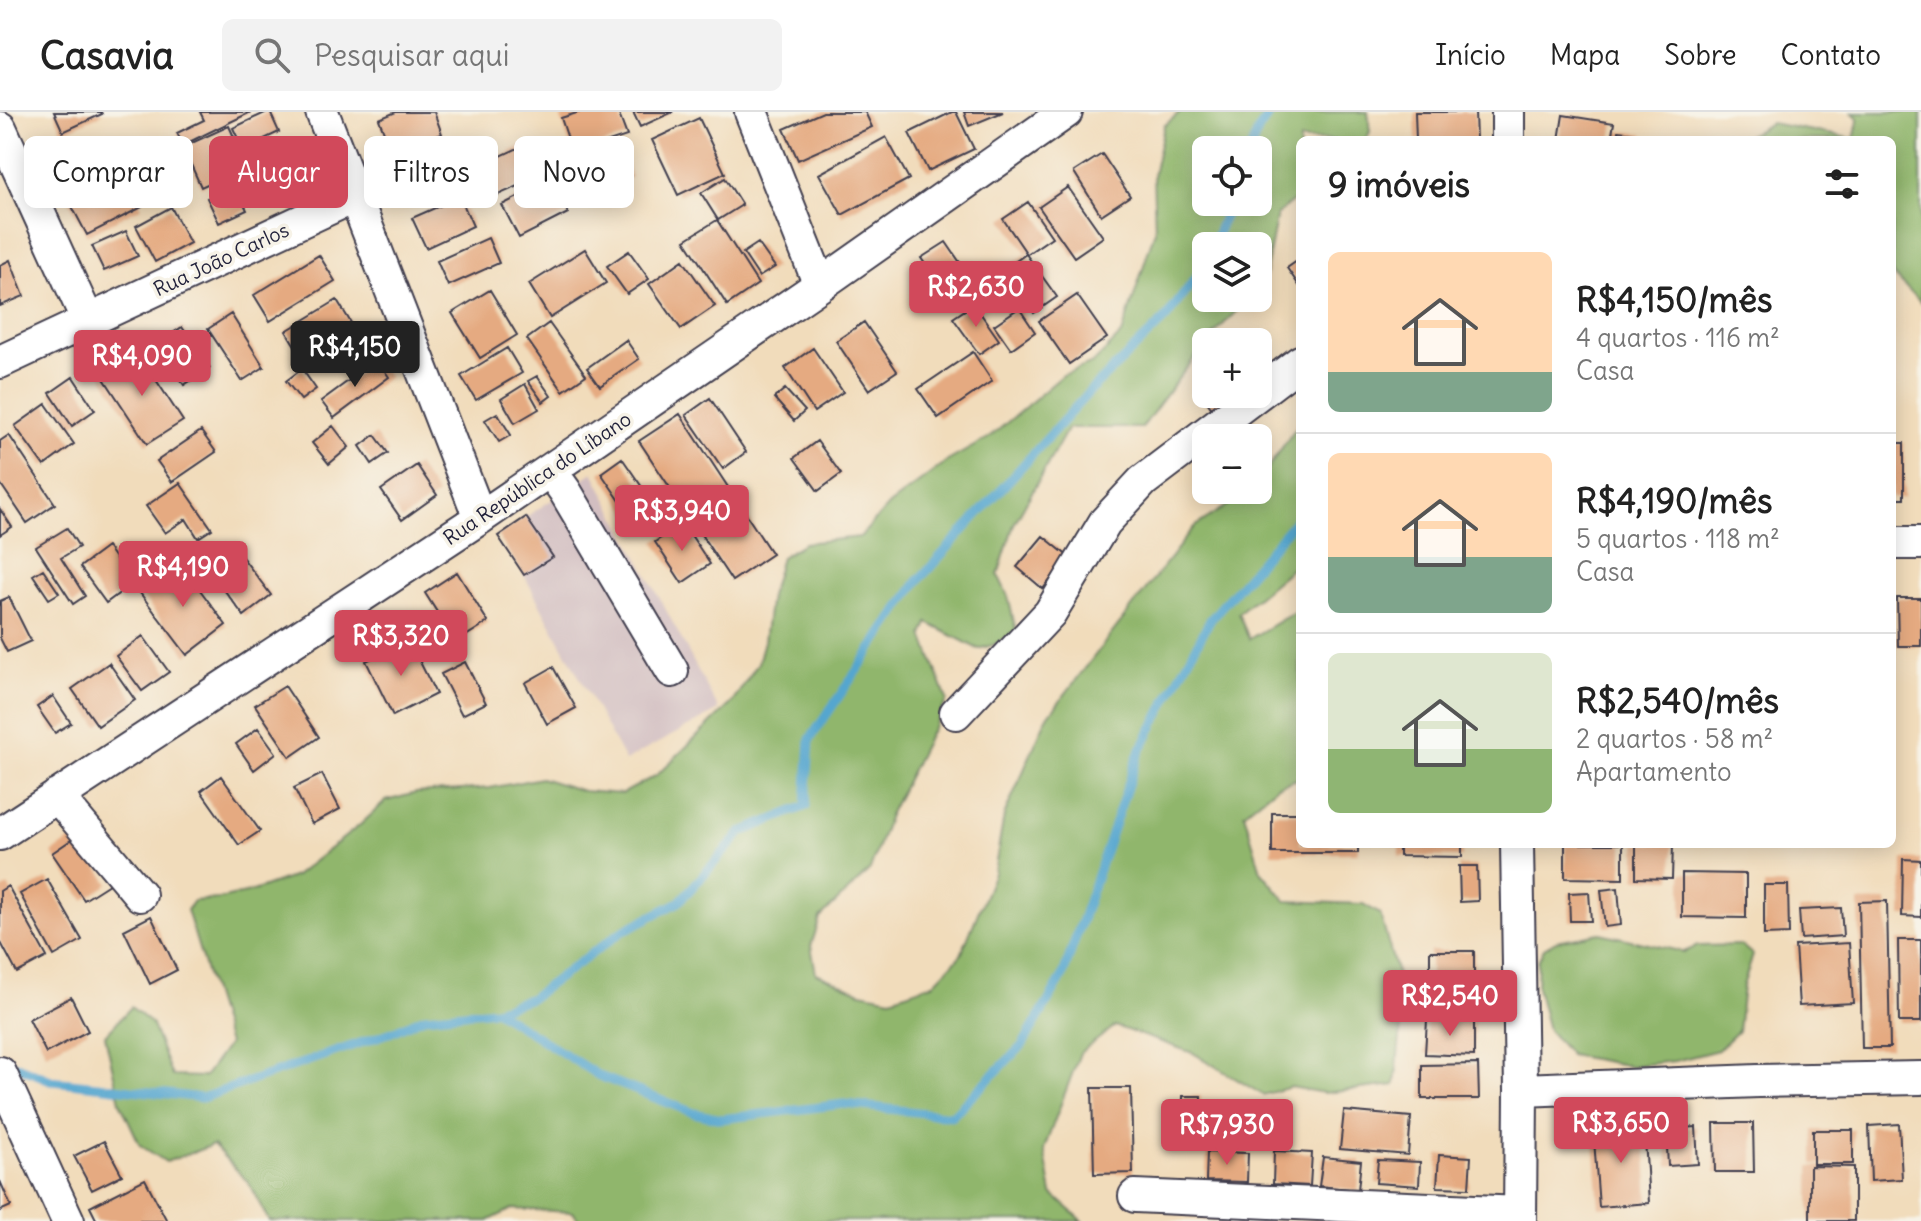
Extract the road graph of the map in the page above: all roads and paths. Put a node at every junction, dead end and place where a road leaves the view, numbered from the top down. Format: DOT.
graph roads {
  1 [pos="322,112"];
  2 [pos="751,112"];
  3 [pos="1066,112"];
  4 [pos="1508,112"];
  5 [pos="0,128"];
  6 [pos="1508,136"];
  7 [pos="355,196"];
  8 [pos="820,285"];
  9 [pos="88,321"];
  10 [pos="0,362"];
  11 [pos="1296,365"];
  12 [pos="550,470"];
  13 [pos="480,518"];
  14 [pos="1896,543"];
  15 [pos="1921,543"];
  16 [pos="672,671"];
  17 [pos="956,713"];
  18 [pos="57,796"];
  19 [pos="0,834"];
  20 [pos="1517,848"];
  21 [pos="140,895"];
  22 [pos="0,1073"];
  23 [pos="1921,1078"];
  24 [pos="1521,1090"];
  25 [pos="12,1132"];
  26 [pos="1135,1196"];
  27 [pos="1520,1217"];
  28 [pos="68,1221"];
  1 -- 7 [label="street"];
  2 -- 8 [label="street"];
  3 -- 8 [label="street, Rua República do Líbano"];
  4 -- 6 [label="street"];
  5 -- 9 [label="street"];
  7 -- 9 [label="street, Rua João Carlos"];
  7 -- 13 [label="street"];
  8 -- 12 [label="street, Rua República do Líbano"];
  9 -- 10 [label="street, Rua João Carlos"];
  11 -- 17 [label="street"];
  12 -- 13 [label="street, Rua República do Líbano"];
  12 -- 16 [label="street"];
  13 -- 18 [label="street, Rua República do Líbano"];
  14 -- 15 [label="street"];
  18 -- 19 [label="street, Rua República do Líbano"];
  18 -- 21 [label="street"];
  20 -- 24 [label="street"];
  22 -- 25 [label="street"];
  23 -- 24 [label="street"];
  24 -- 27 [label="street"];
  25 -- 28 [label="street"];
  26 -- 27 [label="street"];
}
